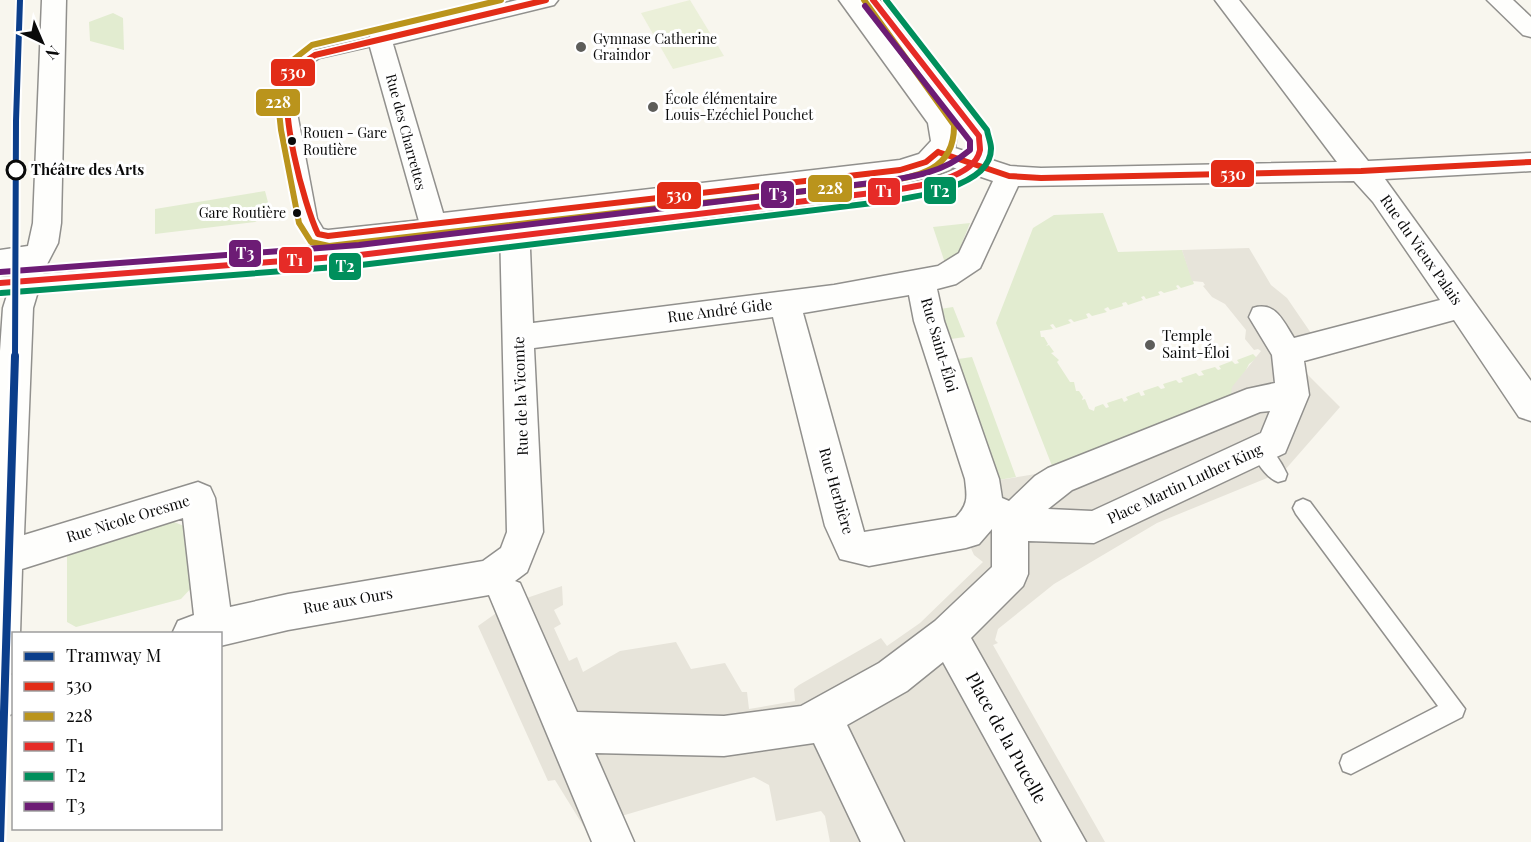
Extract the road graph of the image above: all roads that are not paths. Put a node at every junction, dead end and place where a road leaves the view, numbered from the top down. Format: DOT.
graph roads {
  1 [pos="54,0"];
  2 [pos="546,0"];
  3 [pos="851,0"];
  4 [pos="873,0"];
  5 [pos="1499,0"];
  6 [pos="1233,7"];
  7 [pos="1531,30"];
  8 [pos="380,40"];
  9 [pos="939,152"];
  10 [pos="1531,162"];
  11 [pos="974,164"];
  12 [pos="1360,171"];
  13 [pos="1009,176"];
  14 [pos="432,225"];
  15 [pos="515,226"];
  16 [pos="15,271"];
  17 [pos="920,280"];
  18 [pos="785,303"];
  19 [pos="1461,306"];
  20 [pos="1264,318"];
  21 [pos="519,338"];
  22 [pos="1287,353"];
  23 [pos="1293,395"];
  24 [pos="1531,407"];
  25 [pos="1303,508"];
  26 [pos="992,513"];
  27 [pos="3,558"];
  28 [pos="505,582"];
  29 [pos="959,623"];
  30 [pos="202,630"];
  31 [pos="0,644"];
  32 [pos="822,717"];
  33 [pos="564,732"];
  34 [pos="1351,763"];
  35 [pos="613,842"];
  36 [pos="884,842"];
  37 [pos="1065,842"];
  1 -- 16 [label="street"];
  2 -- 8 [label="street"];
  3 -- 9 [label="street"];
  4 -- 11 [label="lane"];
  5 -- 7 [label="street"];
  6 -- 12 [label="street, Rue du Vieux Palais"];
  8 -- 14 [label="street, Rue des Charrettes"];
  8 -- 14 [label="lane"];
  9 -- 11 [label="street"];
  9 -- 15 [label="street"];
  10 -- 12 [label="street"];
  11 -- 13 [label="street"];
  11 -- 15 [label="lane"];
  12 -- 13 [label="street"];
  12 -- 19 [label="street, Rue du Vieux Palais"];
  13 -- 17 [label="street, Rue Saint-Éloi"];
  14 -- 15 [label="street"];
  15 -- 16 [label="lane"];
  15 -- 21 [label="street, Rue de la Vicomte"];
  16 -- 27 [label="street"];
  17 -- 18 [label="street, Rue André Gide"];
  17 -- 26 [label="street, Rue Saint-Éloi"];
  18 -- 21 [label="street, Rue André Gide"];
  18 -- 26 [label="street, Rue Herbière"];
  19 -- 22 [label="street"];
  19 -- 24 [label="street, Rue du Vieux Palais"];
  20 -- 22 [label="street, Place Martin Luther King"];
  21 -- 28 [label="street, Rue de la Vicomte"];
  22 -- 23 [label="street, Place Martin Luther King"];
  23 -- 26 [label="street"];
  23 -- 26 [label="street, Place Martin Luther King"];
  25 -- 34 [label="lane"];
  26 -- 29 [label="street, Rue Saint-Éloi"];
  27 -- 30 [label="street, Rue Nicole Oresme"];
  27 -- 31 [label="street"];
  28 -- 30 [label="street, Rue aux Ours"];
  28 -- 33 [label="street"];
  29 -- 32 [label="street"];
  29 -- 37 [label="street, Place de la Pucelle"];
  32 -- 33 [label="street"];
  32 -- 36 [label="street"];
  33 -- 35 [label="street"];
}
